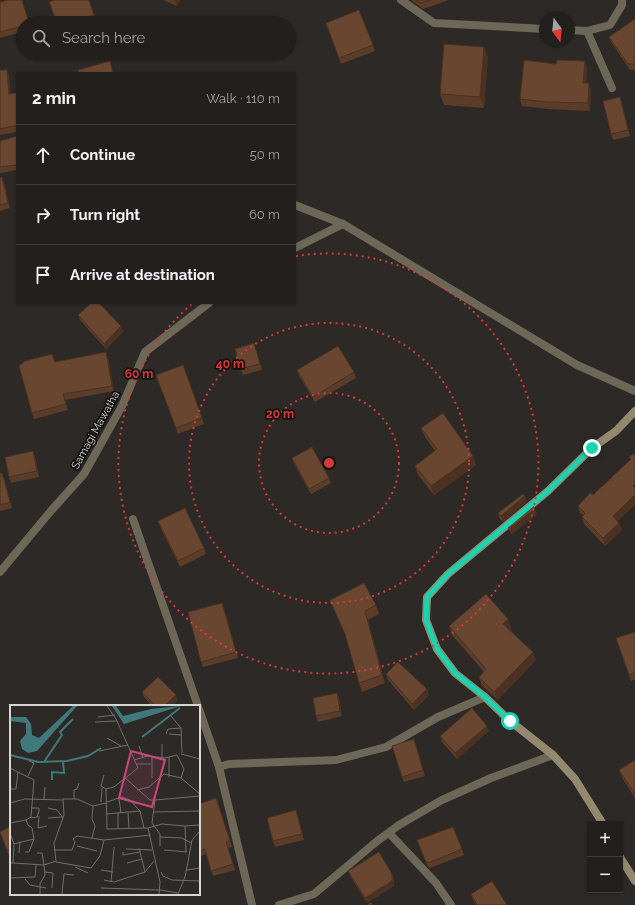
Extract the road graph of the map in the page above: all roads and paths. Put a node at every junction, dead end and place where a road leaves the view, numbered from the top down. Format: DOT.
graph roads {
  1 [pos="401,0"];
  2 [pos="622,0"];
  3 [pos="539,29"];
  4 [pos="575,30"];
  5 [pos="587,31"];
  6 [pos="612,88"];
  7 [pos="296,205"];
  8 [pos="343,224"];
  9 [pos="296,248"];
  10 [pos="208,304"];
  11 [pos="635,391"];
  12 [pos="635,411"];
  13 [pos="133,519"];
  14 [pos="0,572"];
  15 [pos="485,697"];
  16 [pos="198,705"];
  17 [pos="200,712"];
  18 [pos="553,755"];
  19 [pos="219,767"];
  20 [pos="601,821"];
  21 [pos="389,833"];
  22 [pos="623,862"];
  23 [pos="635,881"];
  24 [pos="252,905"];
  25 [pos="279,905"];
  26 [pos="451,905"];
  1 -- 3 [label="street"];
  2 -- 5 [label="street"];
  4 -- 5 [label="street"];
  5 -- 6 [label="street"];
  7 -- 8 [label="street"];
  8 -- 9 [label="street"];
  8 -- 11 [label="street"];
  10 -- 14 [label="street, Samagi Mawatha"];
  12 -- 15 [label="street"];
  13 -- 16 [label="street"];
  15 -- 18 [label="street"];
  15 -- 19 [label="street"];
  17 -- 19 [label="street"];
  18 -- 20 [label="street"];
  18 -- 21 [label="street"];
  19 -- 24 [label="street"];
  21 -- 25 [label="street"];
  21 -- 26 [label="street"];
  22 -- 23 [label="street"];
}
